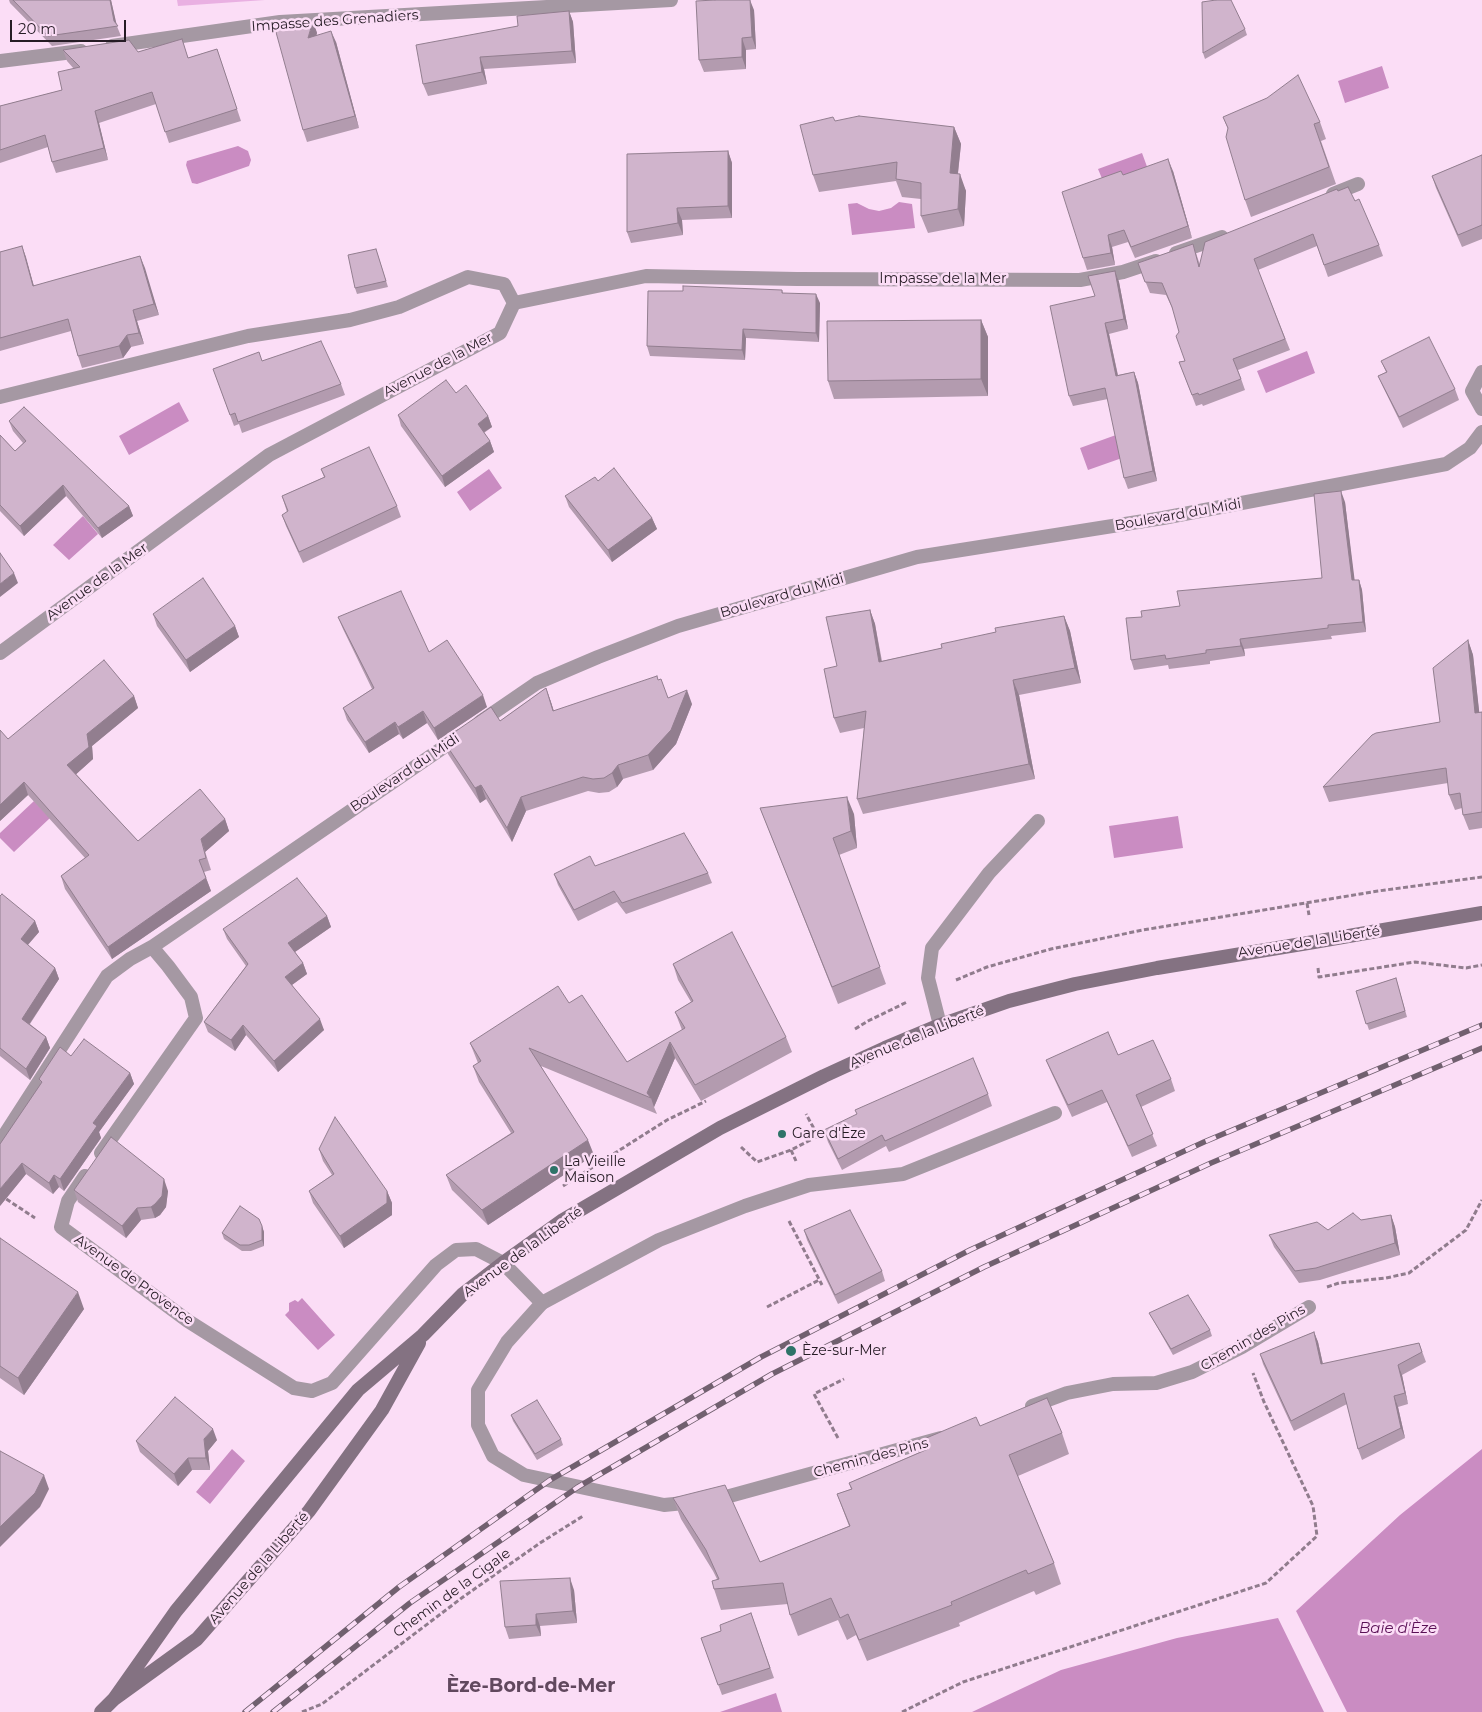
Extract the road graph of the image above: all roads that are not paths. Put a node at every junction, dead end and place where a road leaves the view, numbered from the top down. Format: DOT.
graph roads {
  1 [pos="671,0"];
  2 [pos="0,61"];
  3 [pos="1358,184"];
  4 [pos="1321,199"];
  5 [pos="1230,234"];
  6 [pos="514,303"];
  7 [pos="1482,372"];
  8 [pos="0,397"];
  9 [pos="1482,409"];
  10 [pos="1482,432"];
  11 [pos="0,653"];
  12 [pos="1038,821"];
  13 [pos="1482,913"];
  14 [pos="152,947"];
  15 [pos="940,1025"];
  16 [pos="1055,1113"];
  17 [pos="0,1142"];
  18 [pos="503,1264"];
  19 [pos="542,1303"];
  20 [pos="1309,1307"];
  21 [pos="423,1335"];
  22 [pos="1021,1411"];
  23 [pos="956,1434"];
  24 [pos="114,1699"];
  25 [pos="101,1712"];
  1 -- 2 [label="street, Impasse des Grenadiers"];
  3 -- 4 [label="street"];
  5 -- 6 [label="street, Impasse de la Mer"];
  6 -- 8 [label="street"];
  6 -- 11 [label="street, Avenue de la Mer"];
  7 -- 9 [label="street"];
  10 -- 14 [label="street, Boulevard du Midi"];
  12 -- 15 [label="street"];
  13 -- 15 [label="main road, Avenue de la Liberté"];
  14 -- 17 [label="street"];
  14 -- 18 [label="street, Avenue de Provence"];
  15 -- 18 [label="main road, Avenue de la Liberté"];
  16 -- 19 [label="street, Chemin des Pins"];
  18 -- 19 [label="street, Avenue de Provence"];
  18 -- 21 [label="main road, Avenue de la Liberté"];
  19 -- 23 [label="street, Chemin des Pins"];
  20 -- 22 [label="street, Chemin des Pins"];
  21 -- 24 [label="main road, Avenue de la Liberté"];
  21 -- 24 [label="main road, Avenue de la Liberté"];
  24 -- 25 [label="main road, Avenue de la Liberté"];
}
